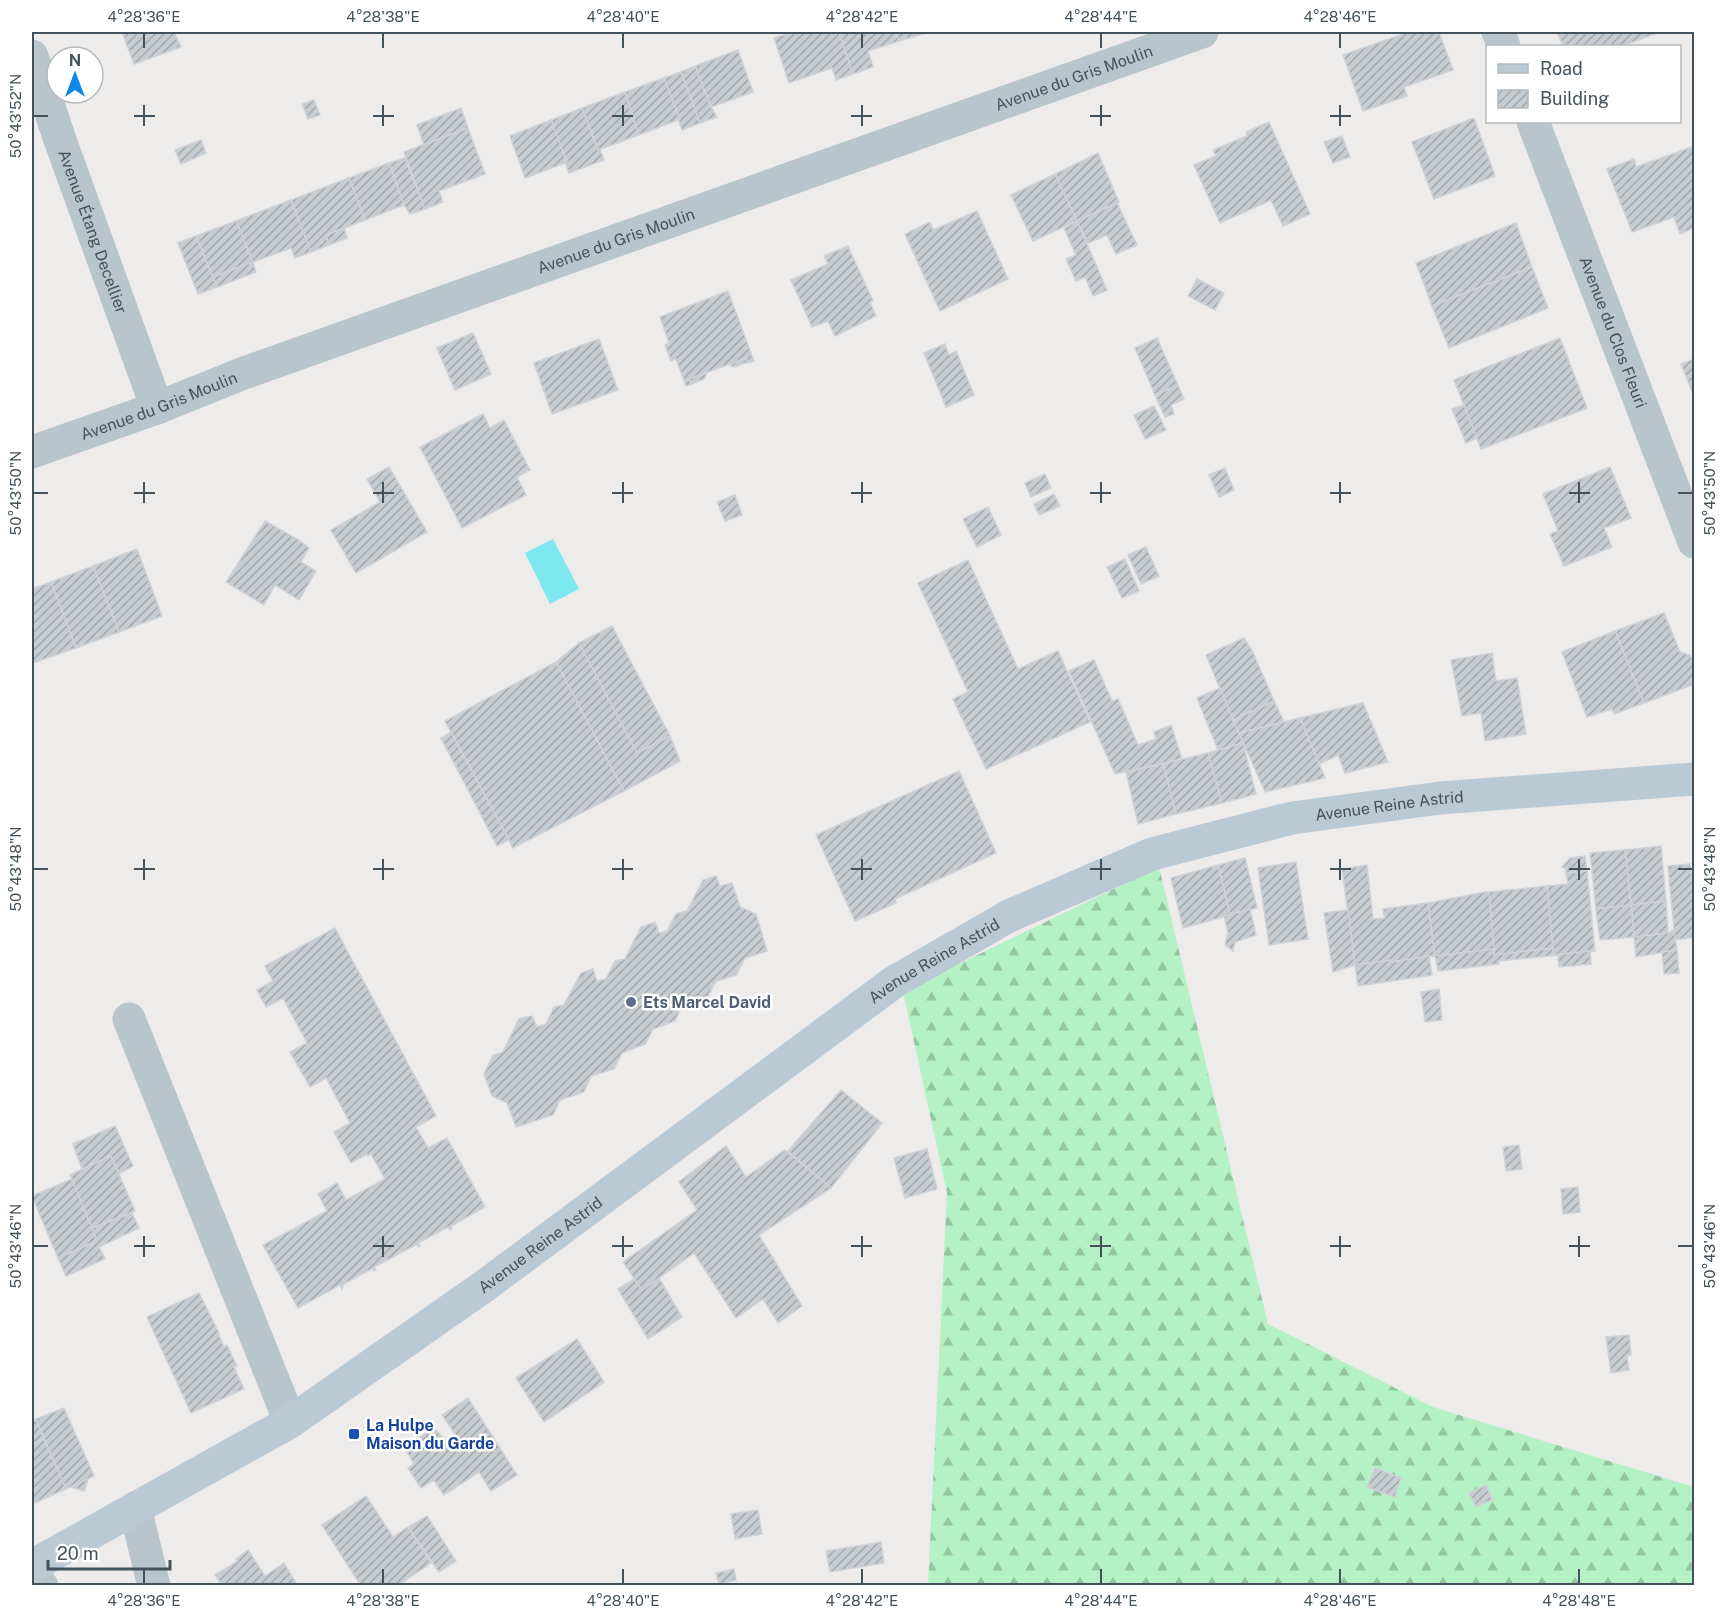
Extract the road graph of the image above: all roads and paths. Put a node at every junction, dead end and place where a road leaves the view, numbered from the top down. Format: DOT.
graph roads {
  1 [pos="1203,32"];
  2 [pos="32,56"];
  3 [pos="1533,123"];
  4 [pos="157,408"];
  5 [pos="32,452"];
  6 [pos="1695,542"];
  7 [pos="1695,779"];
  8 [pos="129,1019"];
  9 [pos="290,1422"];
  10 [pos="135,1508"];
  11 [pos="32,1566"];
  12 [pos="32,1574"];
  13 [pos="42,1586"];
  14 [pos="154,1586"];
  1 -- 4 [label="street, Avenue du Gris Moulin"];
  2 -- 4 [label="street, Avenue Étang Decellier"];
  3 -- 6 [label="street, Avenue du Clos Fleuri"];
  4 -- 5 [label="street, Avenue du Gris Moulin"];
  7 -- 9 [label="main road, Avenue Reine Astrid"];
  8 -- 9 [label="street"];
  9 -- 10 [label="main road, Avenue Reine Astrid"];
  10 -- 11 [label="main road, Avenue Reine Astrid"];
  10 -- 14 [label="street"];
  12 -- 13 [label="street"];
}
